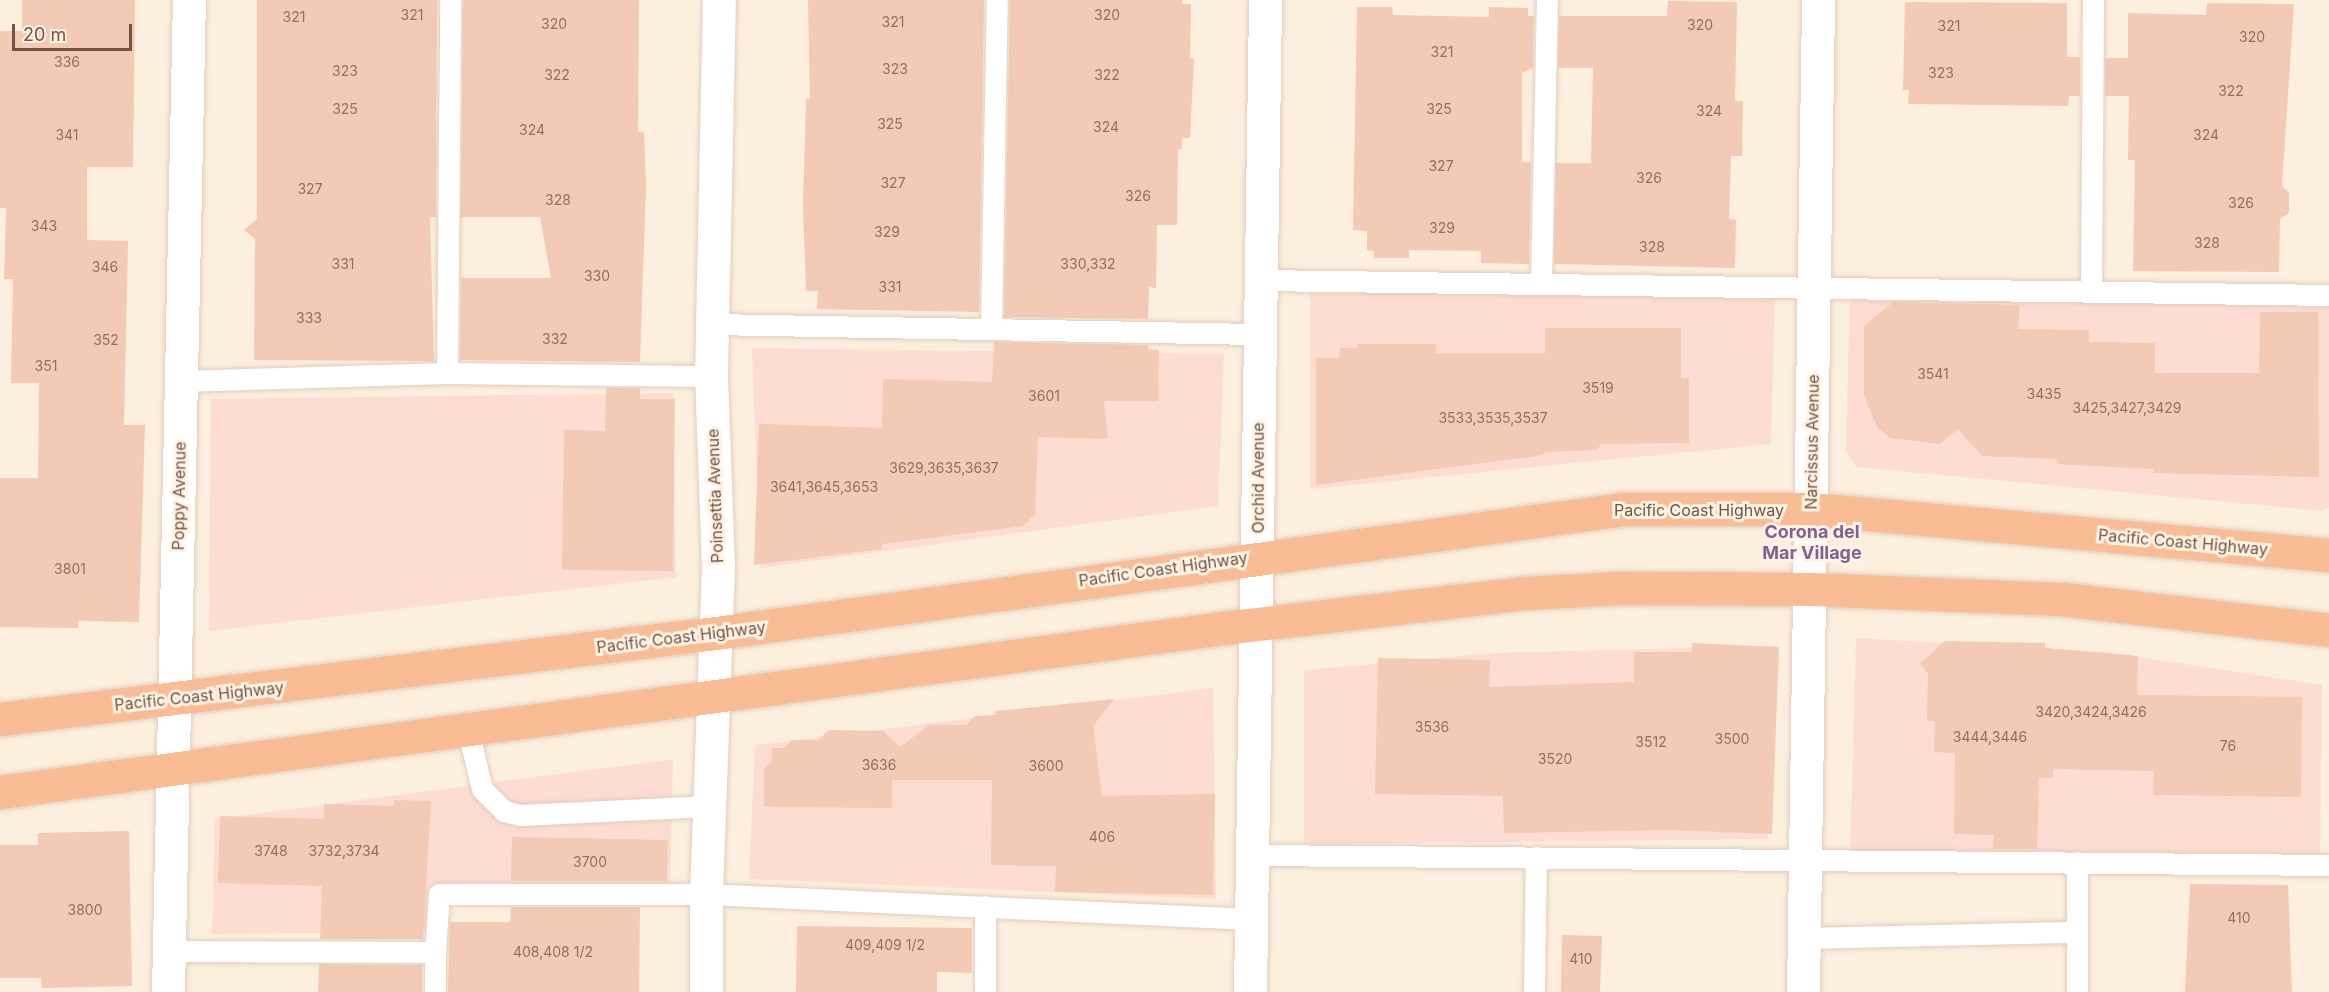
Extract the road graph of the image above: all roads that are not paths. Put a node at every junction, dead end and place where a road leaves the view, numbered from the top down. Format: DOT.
graph roads {
  1 [pos="189,0"];
  2 [pos="450,0"];
  3 [pos="719,0"];
  4 [pos="997,0"];
  5 [pos="1265,0"];
  6 [pos="1547,0"];
  7 [pos="1818,0"];
  8 [pos="2093,0"];
  9 [pos="1258,280"];
  10 [pos="1541,283"];
  11 [pos="1814,287"];
  12 [pos="2091,291"];
  13 [pos="2329,295"];
  14 [pos="711,324"];
  15 [pos="991,329"];
  16 [pos="1258,334"];
  17 [pos="447,373"];
  18 [pos="711,376"];
  19 [pos="181,381"];
  20 [pos="1811,509"];
  21 [pos="2329,555"];
  22 [pos="1259,556"];
  23 [pos="1810,589"];
  24 [pos="1258,624"];
  25 [pos="2329,630"];
  26 [pos="716,633"];
  27 [pos="714,696"];
  28 [pos="175,698"];
  29 [pos="0,719"];
  30 [pos="468,729"];
  31 [pos="172,770"];
  32 [pos="0,792"];
  33 [pos="710,806"];
  34 [pos="1253,855"];
  35 [pos="1536,857"];
  36 [pos="1806,860"];
  37 [pos="2077,862"];
  38 [pos="2329,865"];
  39 [pos="706,894"];
  40 [pos="985,906"];
  41 [pos="1251,919"];
  42 [pos="2077,932"];
  43 [pos="1804,938"];
  44 [pos="168,951"];
  45 [pos="435,952"];
  46 [pos="168,992"];
  47 [pos="435,992"];
  48 [pos="706,992"];
  49 [pos="985,992"];
  50 [pos="1250,992"];
  51 [pos="1534,992"];
  52 [pos="1803,992"];
  53 [pos="2077,992"];
  1 -- 19 [label="street, Poppy Avenue"];
  2 -- 17 [label="lane"];
  3 -- 14 [label="street, Poinsettia Avenue"];
  4 -- 15 [label="lane"];
  5 -- 9 [label="street, Orchid Avenue"];
  6 -- 10 [label="lane"];
  7 -- 11 [label="street, Narcissus Avenue"];
  8 -- 12 [label="lane"];
  9 -- 10 [label="lane"];
  9 -- 16 [label="street, Orchid Avenue"];
  10 -- 11 [label="lane"];
  11 -- 12 [label="lane"];
  11 -- 20 [label="street, Narcissus Avenue"];
  12 -- 13 [label="lane"];
  14 -- 15 [label="lane"];
  14 -- 18 [label="street, Poinsettia Avenue"];
  15 -- 16 [label="lane"];
  16 -- 22 [label="street, Orchid Avenue"];
  17 -- 18 [label="lane"];
  17 -- 19 [label="lane"];
  18 -- 26 [label="street, Poinsettia Avenue"];
  19 -- 28 [label="street, Poppy Avenue"];
  20 -- 21 [label="highway, Pacific Coast Highway"];
  20 -- 22 [label="highway, Pacific Coast Highway"];
  20 -- 23 [label="street, Narcissus Avenue"];
  22 -- 24 [label="street, Orchid Avenue"];
  22 -- 26 [label="highway, Pacific Coast Highway"];
  23 -- 24 [label="highway"];
  23 -- 25 [label="highway"];
  23 -- 36 [label="street, Narcissus Avenue"];
  24 -- 27 [label="highway"];
  24 -- 34 [label="street, Orchid Avenue"];
  26 -- 27 [label="street, Poinsettia Avenue"];
  26 -- 28 [label="highway, Pacific Coast Highway"];
  27 -- 30 [label="highway"];
  27 -- 33 [label="street, Poinsettia Avenue"];
  28 -- 29 [label="highway, Pacific Coast Highway"];
  28 -- 31 [label="street, Poppy Avenue"];
  30 -- 31 [label="highway"];
  30 -- 33 [label="lane"];
  31 -- 32 [label="highway"];
  31 -- 44 [label="street, Poppy Avenue"];
  33 -- 39 [label="street, Poinsettia Avenue"];
  34 -- 35 [label="lane"];
  34 -- 41 [label="street, Orchid Avenue"];
  35 -- 36 [label="lane"];
  35 -- 51 [label="lane"];
  36 -- 37 [label="lane"];
  36 -- 43 [label="street, Narcissus Avenue"];
  37 -- 38 [label="lane"];
  37 -- 42 [label="lane"];
  39 -- 40 [label="lane"];
  39 -- 45 [label="lane"];
  39 -- 48 [label="street, Poinsettia Avenue"];
  40 -- 41 [label="lane"];
  40 -- 49 [label="lane"];
  41 -- 50 [label="street, Orchid Avenue"];
  42 -- 43 [label="lane"];
  42 -- 53 [label="lane"];
  43 -- 52 [label="street, Narcissus Avenue"];
  44 -- 45 [label="lane"];
  44 -- 46 [label="street, Poppy Avenue"];
  45 -- 47 [label="lane"];
}
